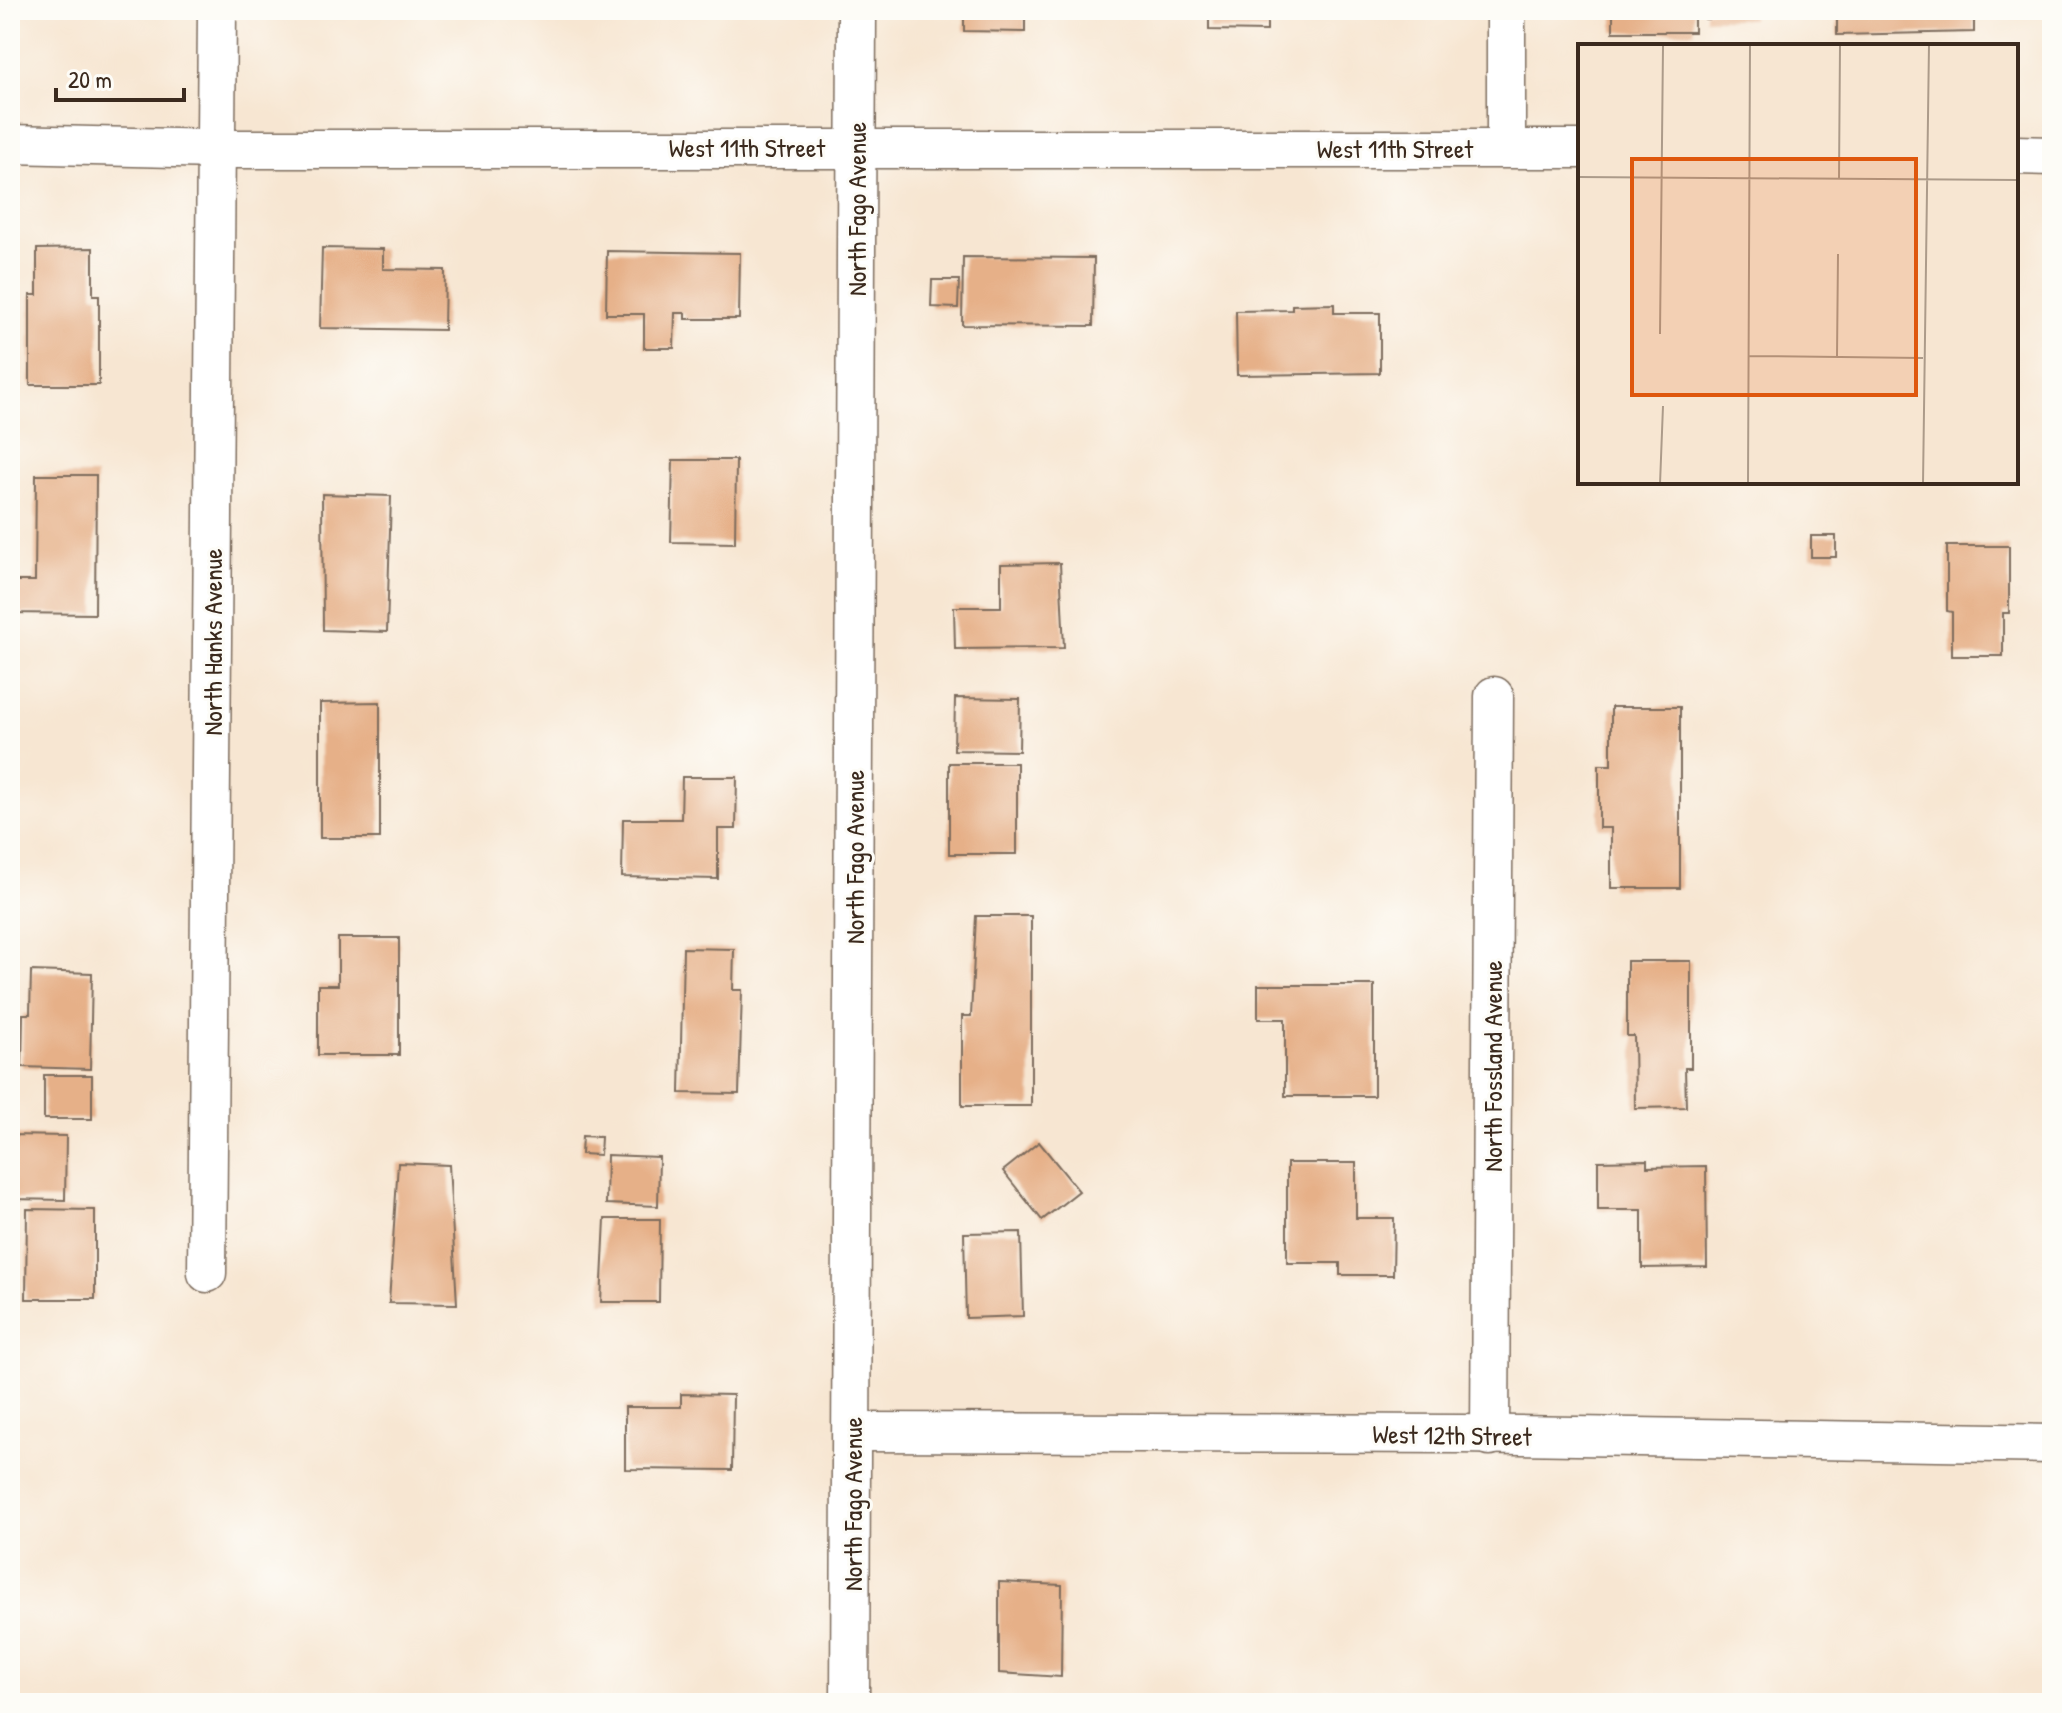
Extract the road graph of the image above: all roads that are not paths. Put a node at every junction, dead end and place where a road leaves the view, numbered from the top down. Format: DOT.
graph roads {
  1 [pos="217,10"];
  2 [pos="857,10"];
  3 [pos="1506,10"];
  4 [pos="10,144"];
  5 [pos="857,147"];
  6 [pos="1506,148"];
  7 [pos="216,149"];
  8 [pos="1578,149"];
  9 [pos="2018,155"];
  10 [pos="2052,156"];
  11 [pos="1494,696"];
  12 [pos="207,1273"];
  13 [pos="852,1432"];
  14 [pos="1490,1436"];
  15 [pos="2052,1444"];
  16 [pos="850,1703"];
  1 -- 7 [label="street, North Hanks Avenue"];
  2 -- 5 [label="street, North Fago Avenue"];
  3 -- 6 [label="street"];
  4 -- 7 [label="street, West 11th Street"];
  5 -- 6 [label="street, West 11th Street"];
  5 -- 7 [label="street, West 11th Street"];
  5 -- 13 [label="street, North Fago Avenue"];
  6 -- 8 [label="street, West 11th Street"];
  7 -- 12 [label="street, North Hanks Avenue"];
  9 -- 10 [label="street"];
  11 -- 14 [label="street, North Fossland Avenue"];
  13 -- 14 [label="street, West 12th Street"];
  13 -- 16 [label="street, North Fago Avenue"];
  14 -- 15 [label="street, West 12th Street"];
}
